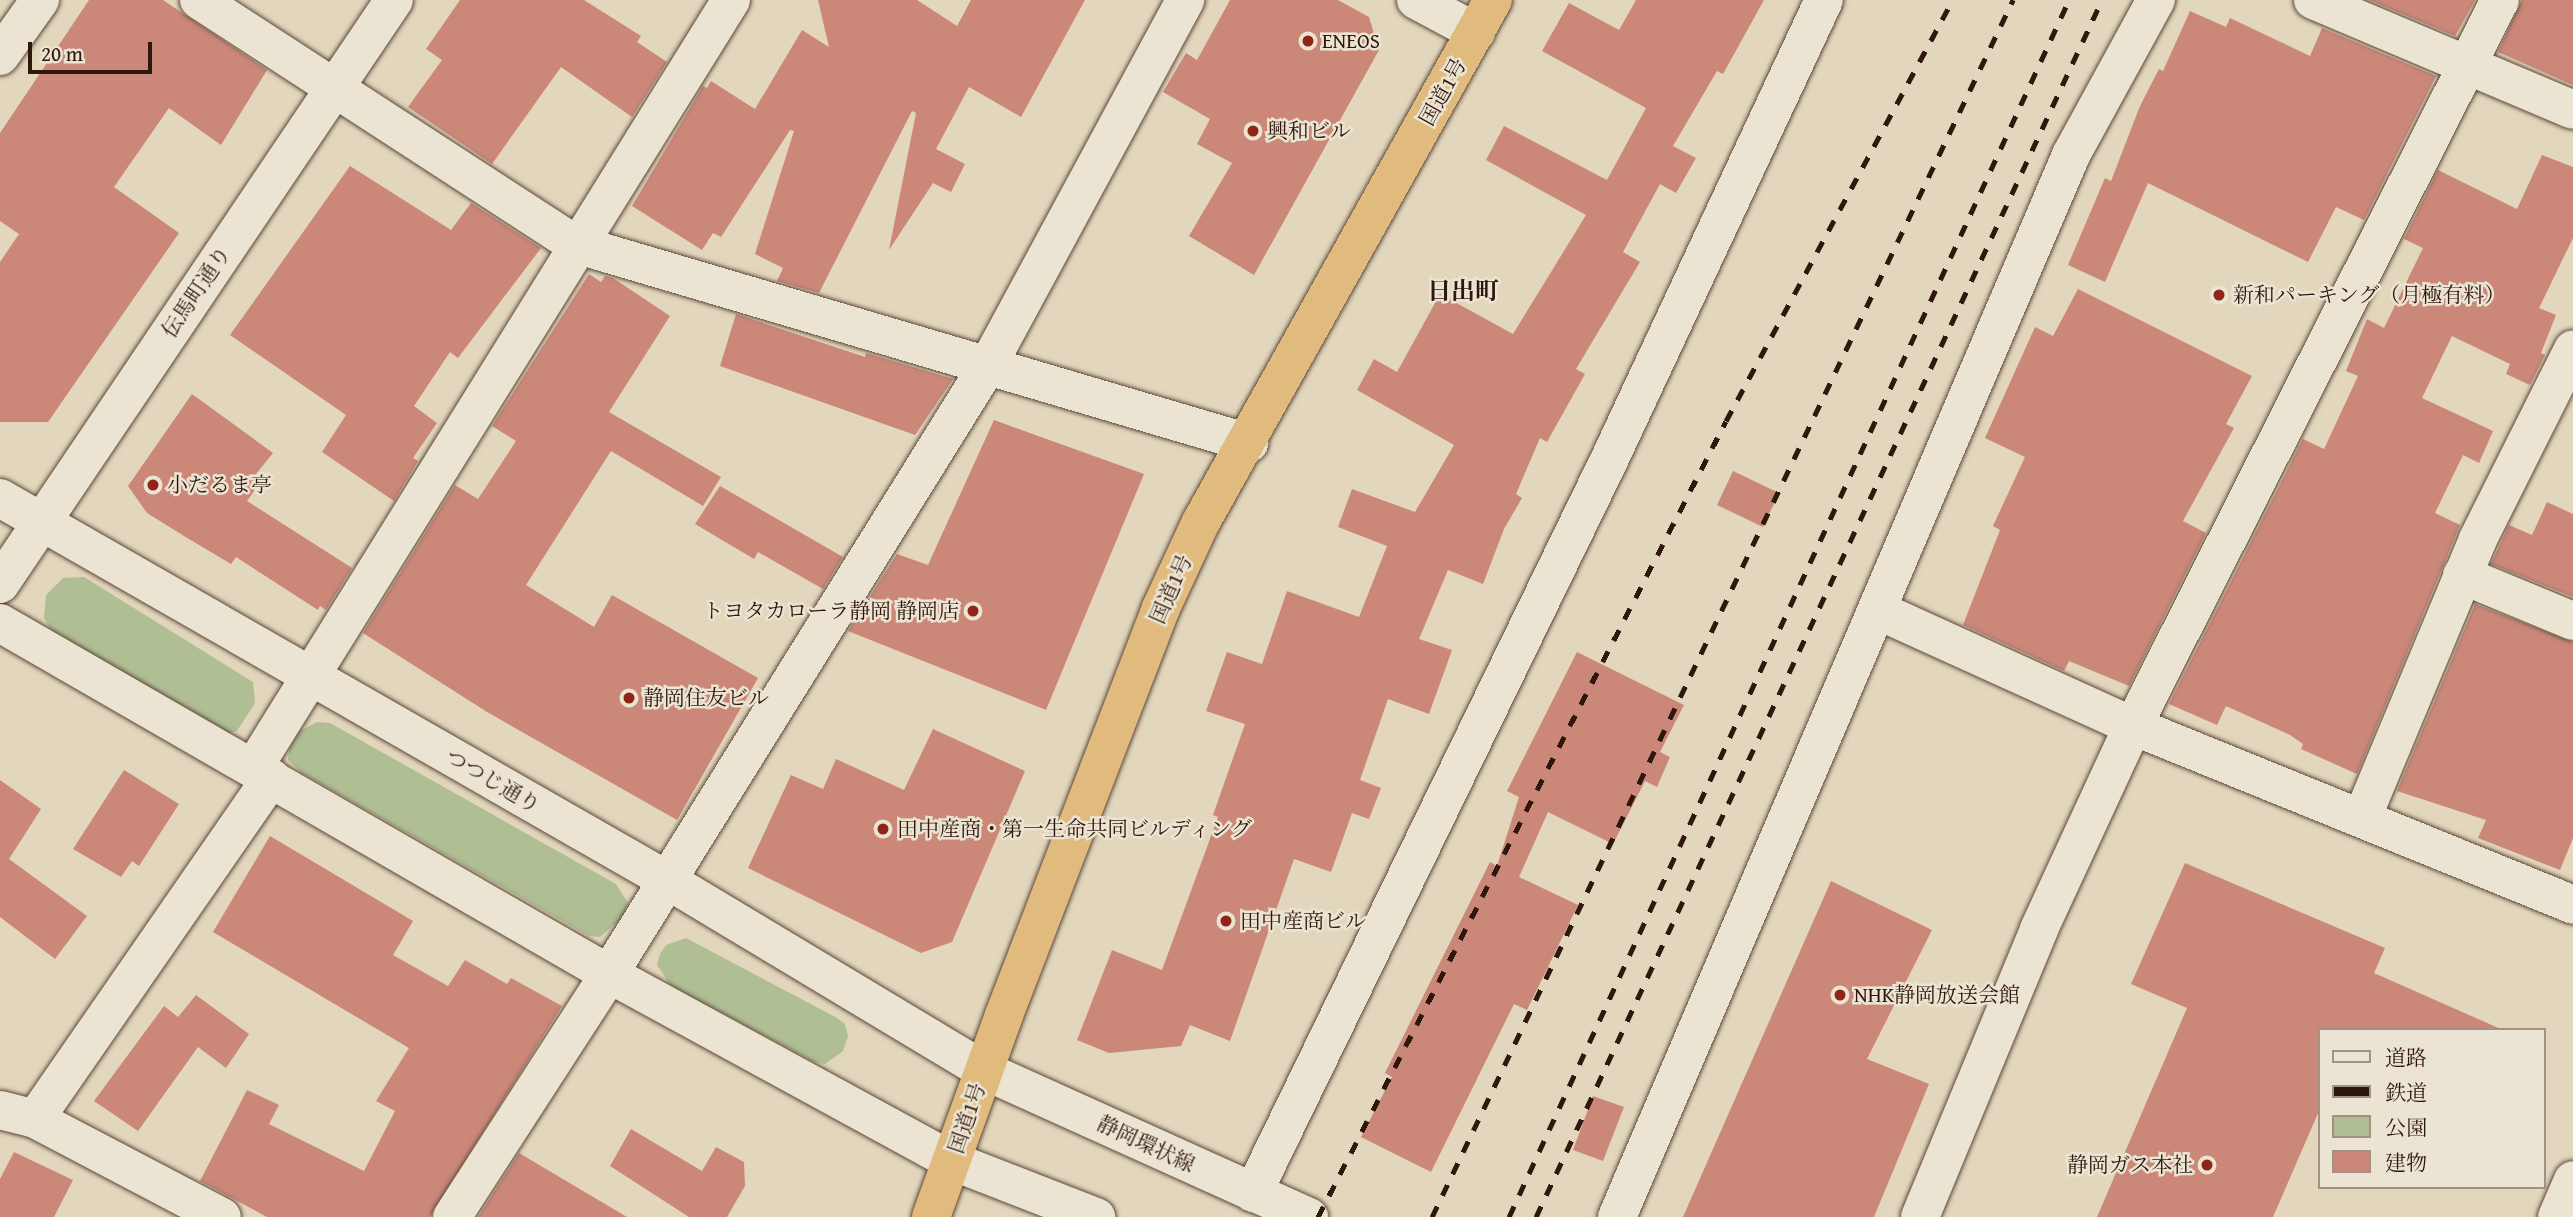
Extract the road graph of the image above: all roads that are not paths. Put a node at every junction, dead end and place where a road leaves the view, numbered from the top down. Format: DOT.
graph roads {
  1 [pos="40,0"];
  2 [pos="199,0"];
  3 [pos="394,0"];
  4 [pos="731,0"];
  5 [pos="1185,0"];
  6 [pos="1416,0"];
  7 [pos="1824,0"];
  8 [pos="2156,0"];
  9 [pos="2313,0"];
  10 [pos="2500,0"];
  11 [pos="1485,16"];
  12 [pos="0,56"];
  13 [pos="2466,66"];
  14 [pos="334,87"];
  15 [pos="2573,110"];
  16 [pos="575,244"];
  17 [pos="2573,349"];
  18 [pos="988,365"];
  19 [pos="1249,443"];
  20 [pos="0,498"];
  21 [pos="42,520"];
  22 [pos="2462,576"];
  23 [pos="0,584"];
  24 [pos="1877,610"];
  25 [pos="2573,621"];
  26 [pos="0,623"];
  27 [pos="310,677"];
  28 [pos="2133,726"];
  29 [pos="262,772"];
  30 [pos="2362,818"];
  31 [pos="667,880"];
  32 [pos="2573,905"];
  33 [pos="609,974"];
  34 [pos="984,1070"];
  35 [pos="18,1114"];
  36 [pos="952,1161"];
  37 [pos="2573,1180"];
  38 [pos="1253,1193"];
  39 [pos="222,1217"];
  40 [pos="452,1217"];
  41 [pos="931,1217"];
  42 [pos="1096,1217"];
  43 [pos="1309,1217"];
  44 [pos="1617,1217"];
  45 [pos="1920,1217"];
  46 [pos="2557,1217"];
  1 -- 12 [label="street"];
  2 -- 14 [label="street"];
  3 -- 14 [label="street, 伝馬町通り"];
  4 -- 16 [label="street"];
  5 -- 18 [label="street"];
  6 -- 11 [label="street"];
  7 -- 38 [label="street"];
  8 -- 24 [label="street"];
  9 -- 13 [label="street"];
  10 -- 13 [label="street"];
  11 -- 19 [label="highway, 国道1号"];
  13 -- 15 [label="street"];
  13 -- 28 [label="street"];
  14 -- 16 [label="street"];
  14 -- 21 [label="street, 伝馬町通り"];
  16 -- 18 [label="street"];
  16 -- 27 [label="street"];
  17 -- 22 [label="street"];
  18 -- 19 [label="street"];
  18 -- 31 [label="street"];
  19 -- 34 [label="highway, 国道1号"];
  20 -- 21 [label="street, つつじ通り"];
  21 -- 23 [label="street, 伝馬町通り"];
  21 -- 27 [label="street, つつじ通り"];
  22 -- 25 [label="street"];
  22 -- 30 [label="street"];
  24 -- 28 [label="street"];
  24 -- 44 [label="street"];
  26 -- 29 [label="street"];
  27 -- 29 [label="street"];
  27 -- 31 [label="street, つつじ通り"];
  28 -- 30 [label="street"];
  28 -- 45 [label="street"];
  29 -- 33 [label="street"];
  29 -- 35 [label="street"];
  30 -- 32 [label="street"];
  31 -- 33 [label="street"];
  31 -- 34 [label="street, つつじ通り"];
  33 -- 36 [label="street"];
  33 -- 40 [label="street"];
  34 -- 36 [label="highway, 国道1号"];
  34 -- 38 [label="street, 静岡環状線"];
  35 -- 39 [label="street"];
  36 -- 41 [label="highway, 国道1号"];
  36 -- 42 [label="street"];
  37 -- 46 [label="street"];
  38 -- 43 [label="street, 静岡環状線"];
}
